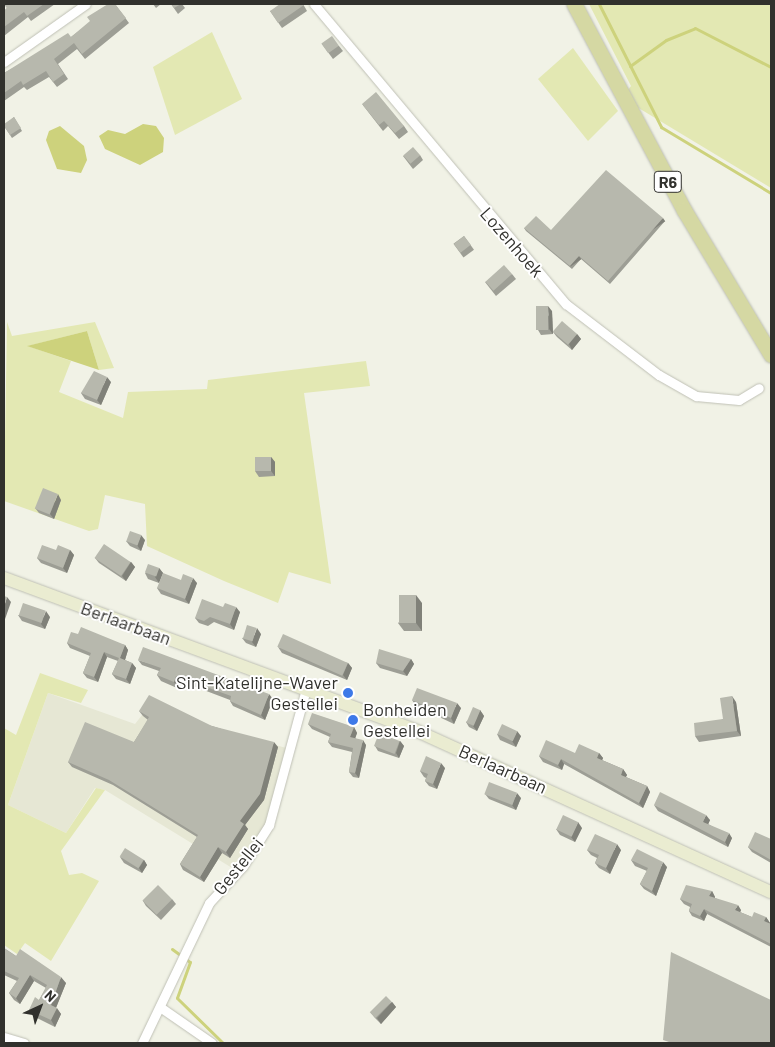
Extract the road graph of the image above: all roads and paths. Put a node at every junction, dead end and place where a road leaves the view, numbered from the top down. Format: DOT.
graph roads {
  1 [pos="86,4"];
  2 [pos="314,4"];
  3 [pos="574,4"];
  4 [pos="4,62"];
  5 [pos="771,355"];
  6 [pos="760,388"];
  7 [pos="4,578"];
  8 [pos="306,689"];
  9 [pos="771,892"];
  10 [pos="160,1007"];
  11 [pos="4,1037"];
  12 [pos="24,1043"];
  13 [pos="142,1043"];
  14 [pos="212,1043"];
  1 -- 4 [label="street"];
  2 -- 6 [label="street, Lozenhoek"];
  3 -- 5 [label="main road, R6"];
  7 -- 8 [label="street, Berlaarbaan"];
  8 -- 9 [label="street, Berlaarbaan"];
  8 -- 10 [label="street, Gestellei"];
  10 -- 13 [label="street, Gestellei"];
  10 -- 14 [label="street"];
  11 -- 12 [label="street"];
}
